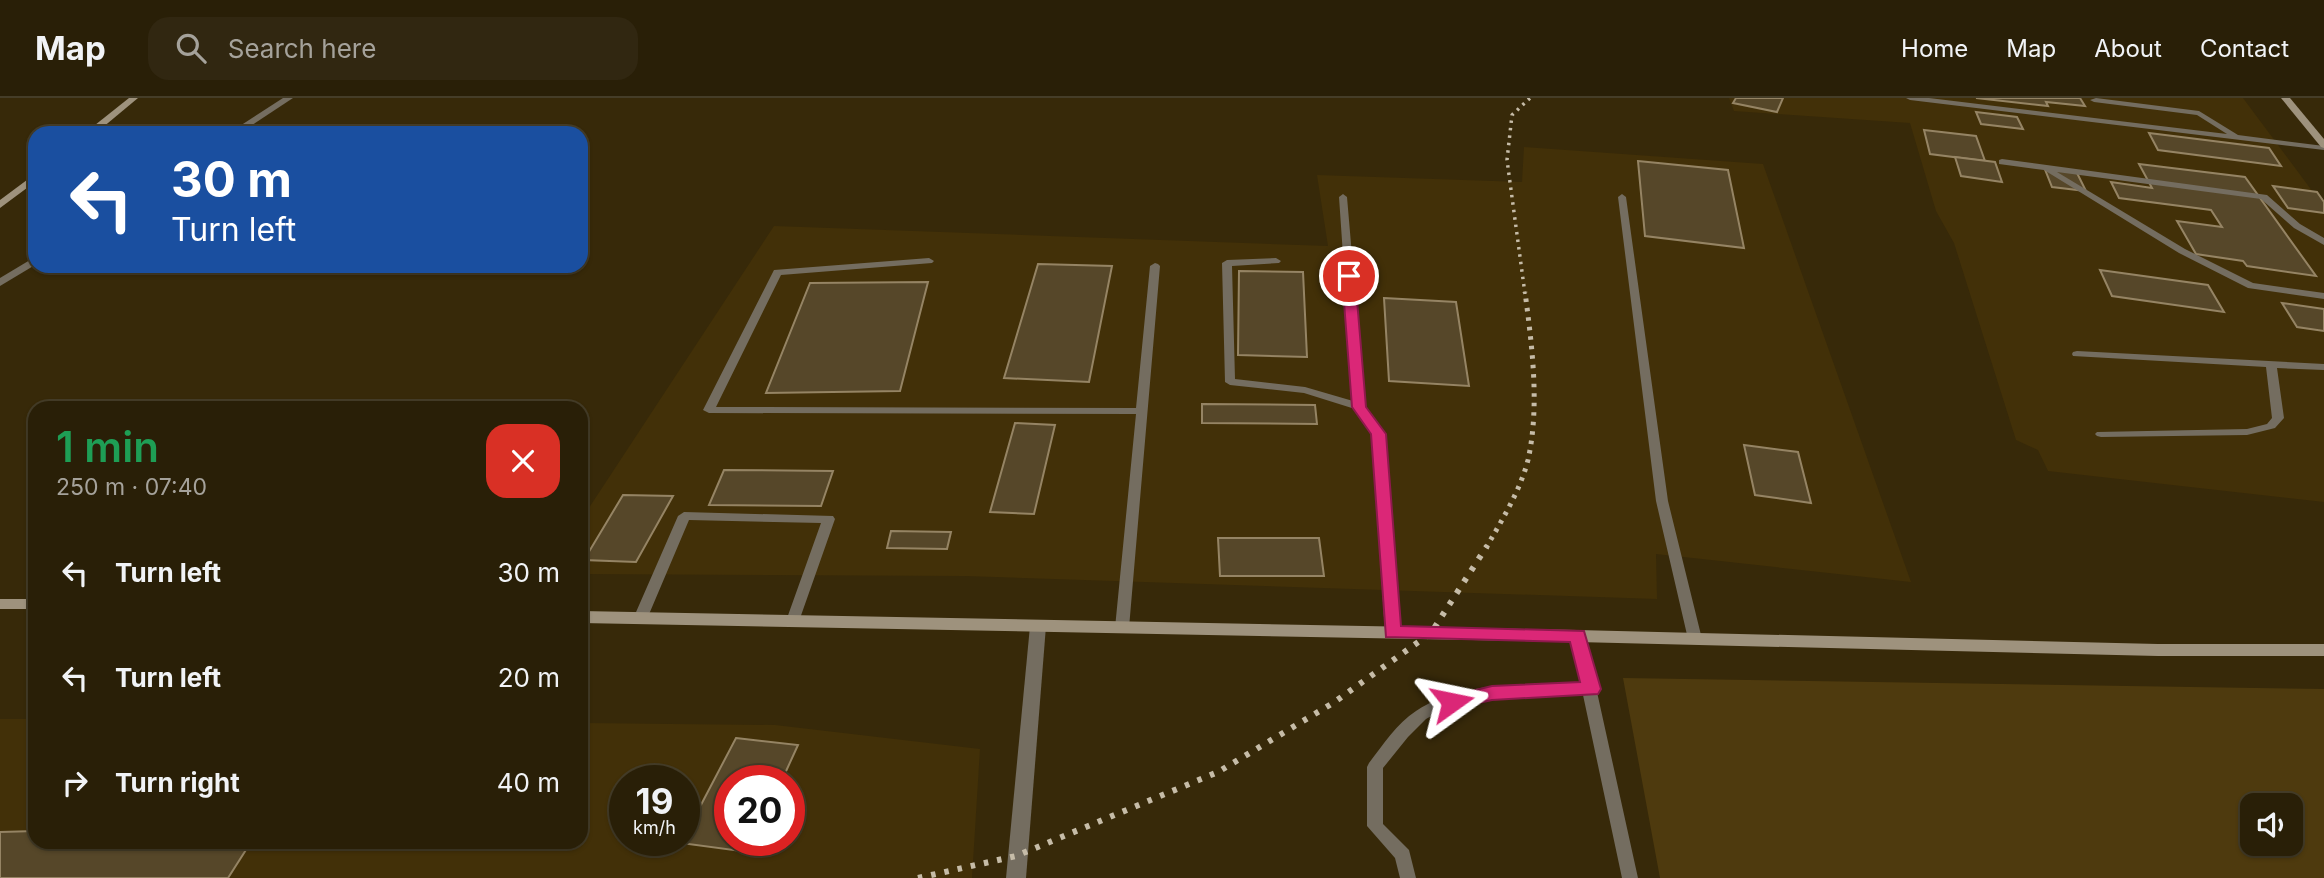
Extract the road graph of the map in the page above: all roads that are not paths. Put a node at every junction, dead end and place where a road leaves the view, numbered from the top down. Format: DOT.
graph roads {
  1 [pos="134,98"];
  2 [pos="289,98"];
  3 [pos="1910,98"];
  4 [pos="2285,98"];
  5 [pos="2094,99"];
  6 [pos="2108,122"];
  7 [pos="99,126"];
  8 [pos="245,126"];
  9 [pos="2238,137"];
  10 [pos="2324,146"];
  11 [pos="2002,162"];
  12 [pos="2044,167"];
  13 [pos="28,183"];
  14 [pos="1343,197"];
  15 [pos="1622,197"];
  16 [pos="0,205"];
  17 [pos="2324,242"];
  18 [pos="929,261"];
  19 [pos="1276,261"];
  20 [pos="28,265"];
  21 [pos="1155,266"];
  22 [pos="0,283"];
  23 [pos="2324,296"];
  24 [pos="2077,354"];
  25 [pos="2272,363"];
  26 [pos="2324,366"];
  27 [pos="1359,407"];
  28 [pos="1142,411"];
  29 [pos="2101,434"];
  30 [pos="0,604"];
  31 [pos="28,604"];
  32 [pos="588,617"];
  33 [pos="640,619"];
  34 [pos="793,621"];
  35 [pos="1038,626"];
  36 [pos="1122,628"];
  37 [pos="1392,633"];
  38 [pos="1577,636"];
  39 [pos="1695,639"];
  40 [pos="2324,650"];
  41 [pos="1591,689"];
  42 [pos="1016,878"];
  43 [pos="1408,878"];
  44 [pos="1630,878"];
  1 -- 7 [label="main road"];
  2 -- 8 [label="street"];
  3 -- 6 [label="lane"];
  4 -- 10 [label="main road"];
  5 -- 6 [label="lane"];
  5 -- 9 [label="lane"];
  6 -- 9 [label="lane"];
  9 -- 10 [label="lane"];
  11 -- 12 [label="lane"];
  12 -- 17 [label="lane"];
  12 -- 23 [label="lane"];
  13 -- 16 [label="main road"];
  14 -- 27 [label="lane"];
  15 -- 39 [label="lane"];
  18 -- 28 [label="lane"];
  19 -- 27 [label="lane"];
  20 -- 22 [label="street"];
  21 -- 28 [label="lane"];
  24 -- 25 [label="lane"];
  25 -- 26 [label="lane"];
  25 -- 29 [label="lane"];
  27 -- 37 [label="lane"];
  28 -- 36 [label="lane"];
  30 -- 31 [label="main road"];
  32 -- 33 [label="main road"];
  33 -- 34 [label="main road"];
  33 -- 34 [label="lane"];
  34 -- 35 [label="main road"];
  35 -- 36 [label="main road"];
  35 -- 42 [label="street"];
  36 -- 37 [label="main road"];
  37 -- 38 [label="main road"];
  38 -- 39 [label="main road"];
  38 -- 41 [label="lane"];
  39 -- 40 [label="main road"];
  41 -- 43 [label="lane"];
  41 -- 44 [label="lane"];
}
